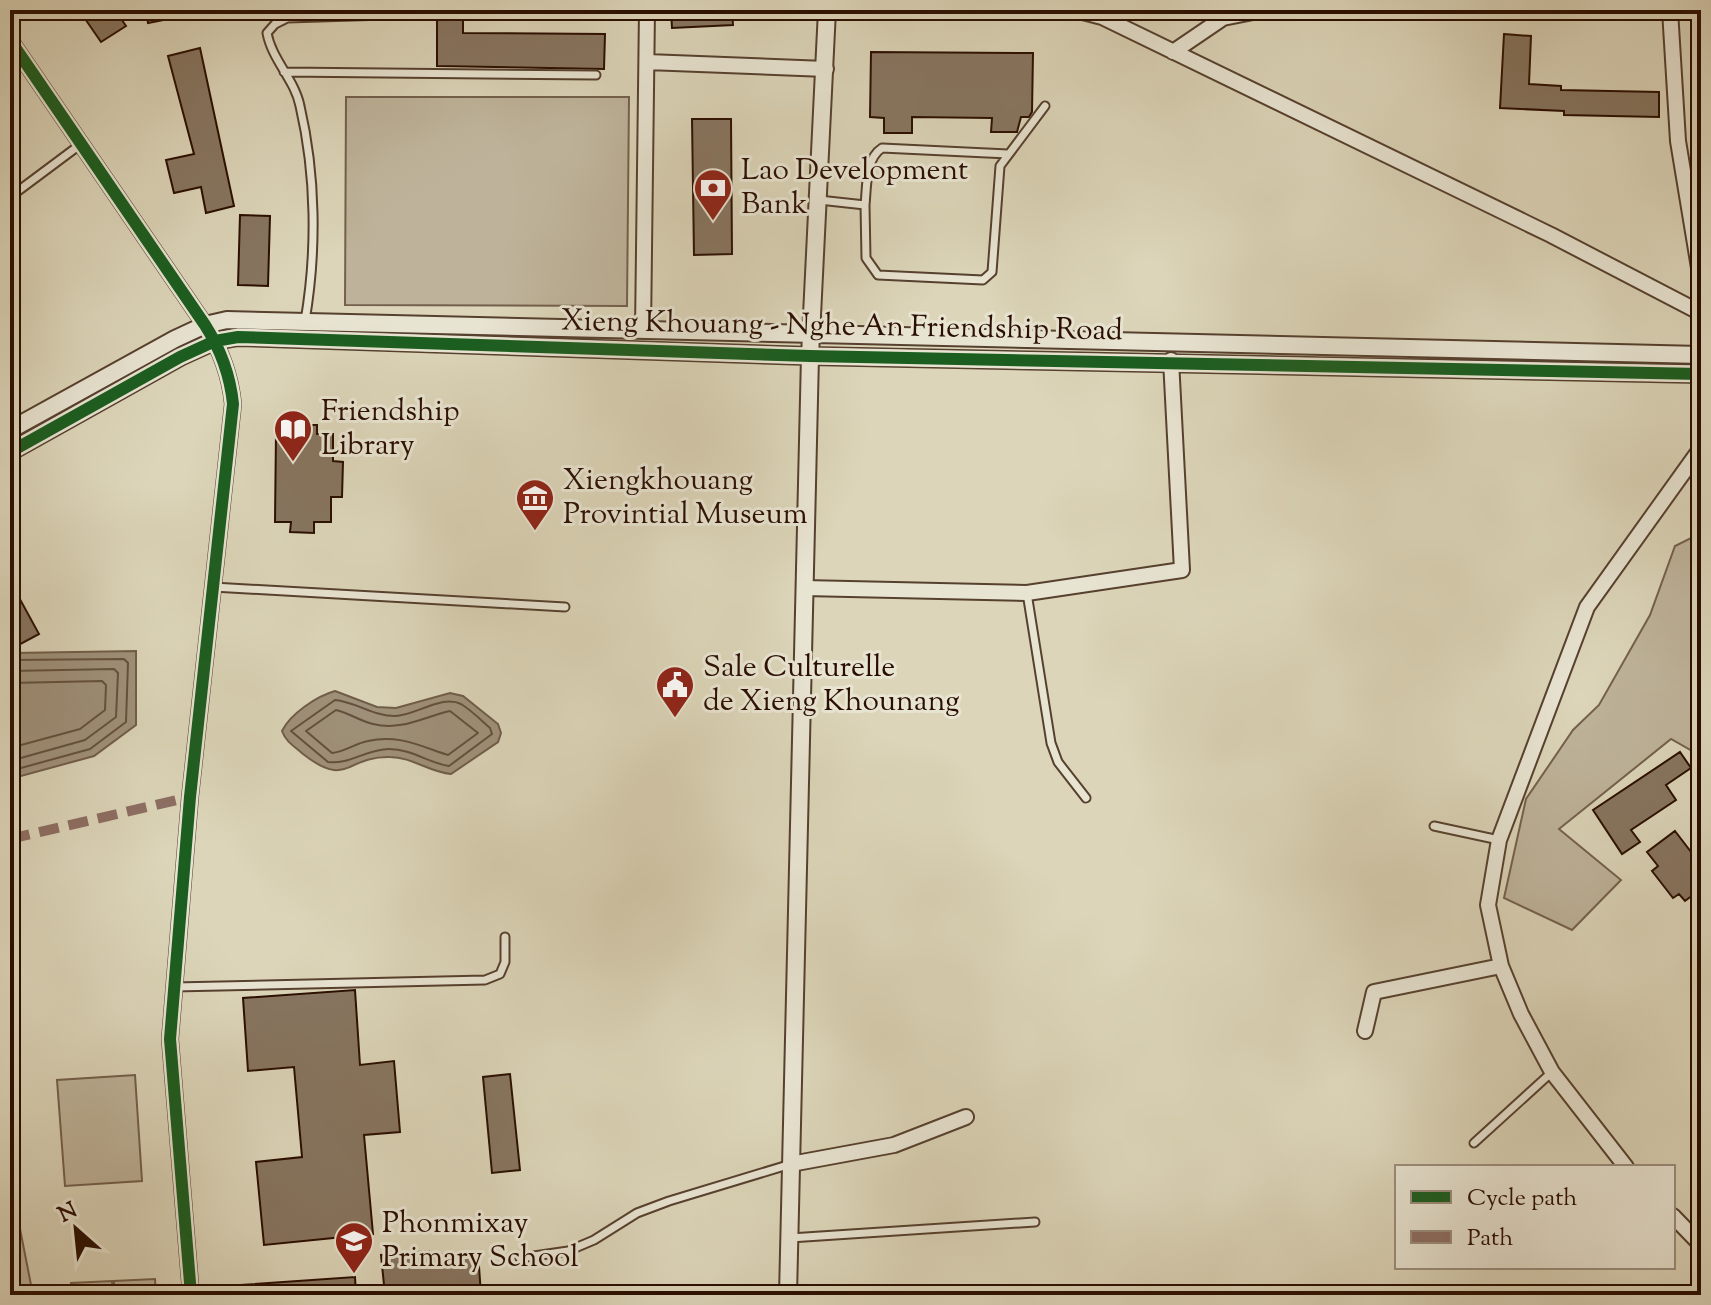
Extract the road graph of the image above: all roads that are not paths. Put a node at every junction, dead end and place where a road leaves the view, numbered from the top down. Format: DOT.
graph roads {
  1 [pos="427,10"];
  2 [pos="647,10"];
  3 [pos="827,10"];
  4 [pos="1075,10"];
  5 [pos="1263,10"];
  6 [pos="1670,10"];
  7 [pos="10,40"];
  8 [pos="1173,52"];
  9 [pos="647,62"];
  10 [pos="826,69"];
  11 [pos="284,72"];
  12 [pos="596,75"];
  13 [pos="1045,106"];
  14 [pos="81,144"];
  15 [pos="1008,154"];
  16 [pos="10,197"];
  17 [pos="819,200"];
  18 [pos="865,205"];
  19 [pos="1701,280"];
  20 [pos="1701,313"];
  21 [pos="305,321"];
  22 [pos="205,325"];
  23 [pos="643,330"];
  24 [pos="811,334"];
  25 [pos="215,341"];
  26 [pos="1701,355"];
  27 [pos="810,356"];
  28 [pos="1171,360"];
  29 [pos="1701,374"];
  30 [pos="10,430"];
  31 [pos="1701,448"];
  32 [pos="10,452"];
  33 [pos="213,587"];
  34 [pos="804,588"];
  35 [pos="1027,593"];
  36 [pos="565,607"];
  37 [pos="1086,798"];
  38 [pos="1434,826"];
  39 [pos="1499,840"];
  40 [pos="505,937"];
  41 [pos="1501,966"];
  42 [pos="174,987"];
  43 [pos="1365,1031"];
  44 [pos="1552,1072"];
  45 [pos="966,1117"];
  46 [pos="1474,1143"];
  47 [pos="791,1164"];
  48 [pos="1624,1165"];
  49 [pos="1675,1218"];
  50 [pos="1035,1222"];
  51 [pos="790,1238"];
  52 [pos="1701,1245"];
  53 [pos="520,1258"];
  54 [pos="191,1295"];
  55 [pos="788,1295"];
  1 -- 11 [label="lane"];
  2 -- 9 [label="street"];
  3 -- 10 [label="street"];
  4 -- 8 [label="street"];
  5 -- 8 [label="street"];
  6 -- 19 [label="street"];
  7 -- 14 [label="street"];
  8 -- 20 [label="street"];
  9 -- 10 [label="street"];
  9 -- 23 [label="street"];
  10 -- 17 [label="street"];
  11 -- 12 [label="lane"];
  11 -- 21 [label="lane"];
  13 -- 15 [label="lane"];
  14 -- 16 [label="lane"];
  14 -- 22 [label="street"];
  15 -- 18 [label="lane"];
  15 -- 18 [label="lane"];
  17 -- 18 [label="lane"];
  17 -- 24 [label="street"];
  21 -- 22 [label="street, Xieng Khouang - Nghe An Friendship Road"];
  21 -- 23 [label="street, Xieng Khouang - Nghe An Friendship Road"];
  22 -- 25 [label="street"];
  22 -- 30 [label="street, Xieng Khouang - Nghe An Friendship Road"];
  23 -- 24 [label="street, Xieng Khouang - Nghe An Friendship Road"];
  24 -- 26 [label="street, Xieng Khouang - Nghe An Friendship Road"];
  24 -- 27 [label="street"];
  25 -- 27 [label="street, Xieng Khouang - Nghe An Friendship Road"];
  25 -- 32 [label="street, Xieng Khouang - Nghe An Friendship Road"];
  25 -- 33 [label="street"];
  27 -- 28 [label="street, Xieng Khouang - Nghe An Friendship Road"];
  27 -- 34 [label="street"];
  28 -- 29 [label="street, Xieng Khouang - Nghe An Friendship Road"];
  28 -- 35 [label="street"];
  31 -- 39 [label="street"];
  33 -- 36 [label="lane"];
  33 -- 42 [label="street"];
  34 -- 35 [label="street"];
  34 -- 47 [label="street"];
  35 -- 37 [label="lane"];
  38 -- 39 [label="lane"];
  39 -- 41 [label="street"];
  40 -- 42 [label="lane"];
  41 -- 43 [label="street"];
  41 -- 44 [label="street"];
  42 -- 54 [label="street"];
  44 -- 46 [label="lane"];
  44 -- 48 [label="street"];
  45 -- 47 [label="street"];
  47 -- 51 [label="street"];
  47 -- 53 [label="lane"];
  49 -- 52 [label="street"];
  50 -- 51 [label="lane"];
  51 -- 55 [label="street"];
}
